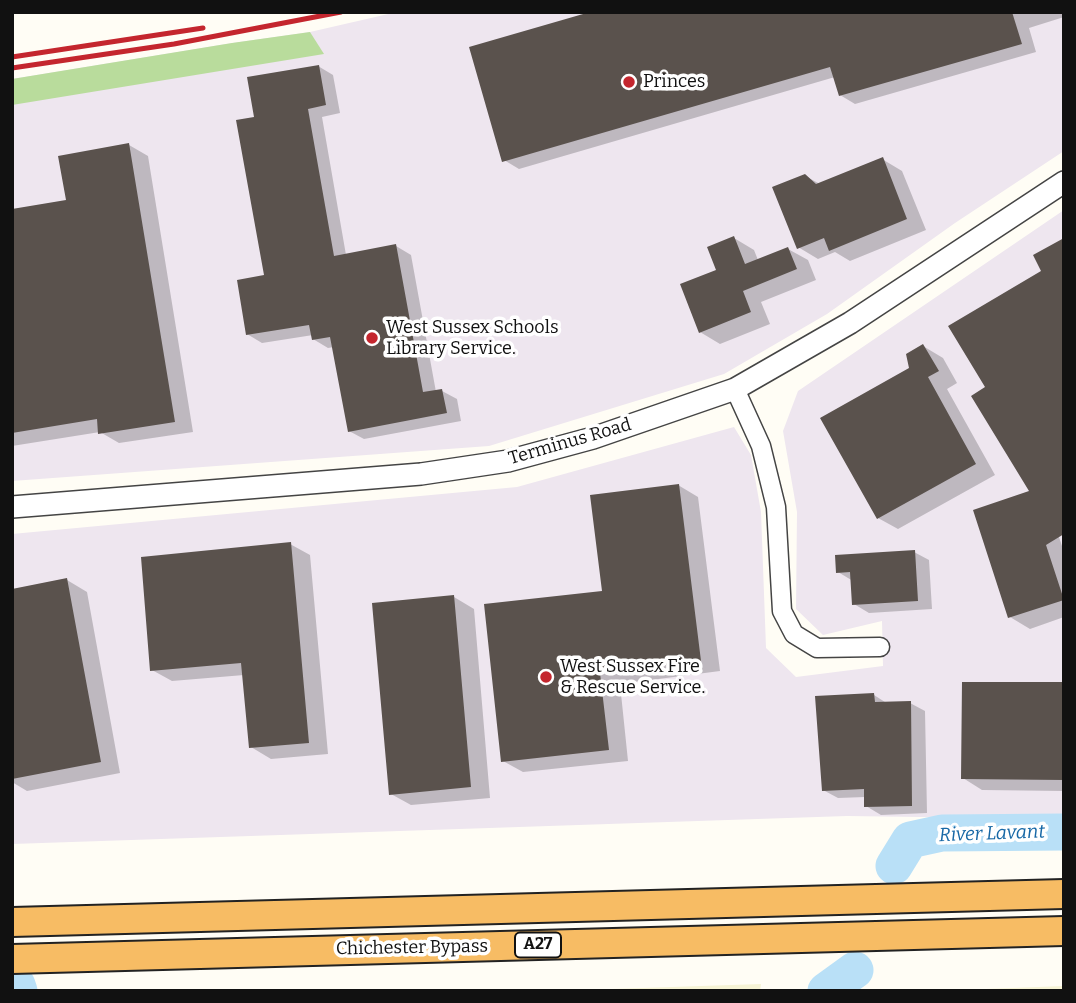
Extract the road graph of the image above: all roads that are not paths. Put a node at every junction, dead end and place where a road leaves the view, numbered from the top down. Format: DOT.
graph roads {
  1 [pos="1064,182"];
  2 [pos="735,389"];
  3 [pos="12,508"];
  4 [pos="880,647"];
  5 [pos="1064,894"];
  6 [pos="12,922"];
  7 [pos="1064,932"];
  8 [pos="12,959"];
  1 -- 2 [label="street, Terminus Road"];
  2 -- 3 [label="street, Terminus Road"];
  2 -- 4 [label="street"];
  5 -- 6 [label="highway, Chichester Bypass / A27"];
  7 -- 8 [label="highway, Chichester Bypass / A27"];
}
